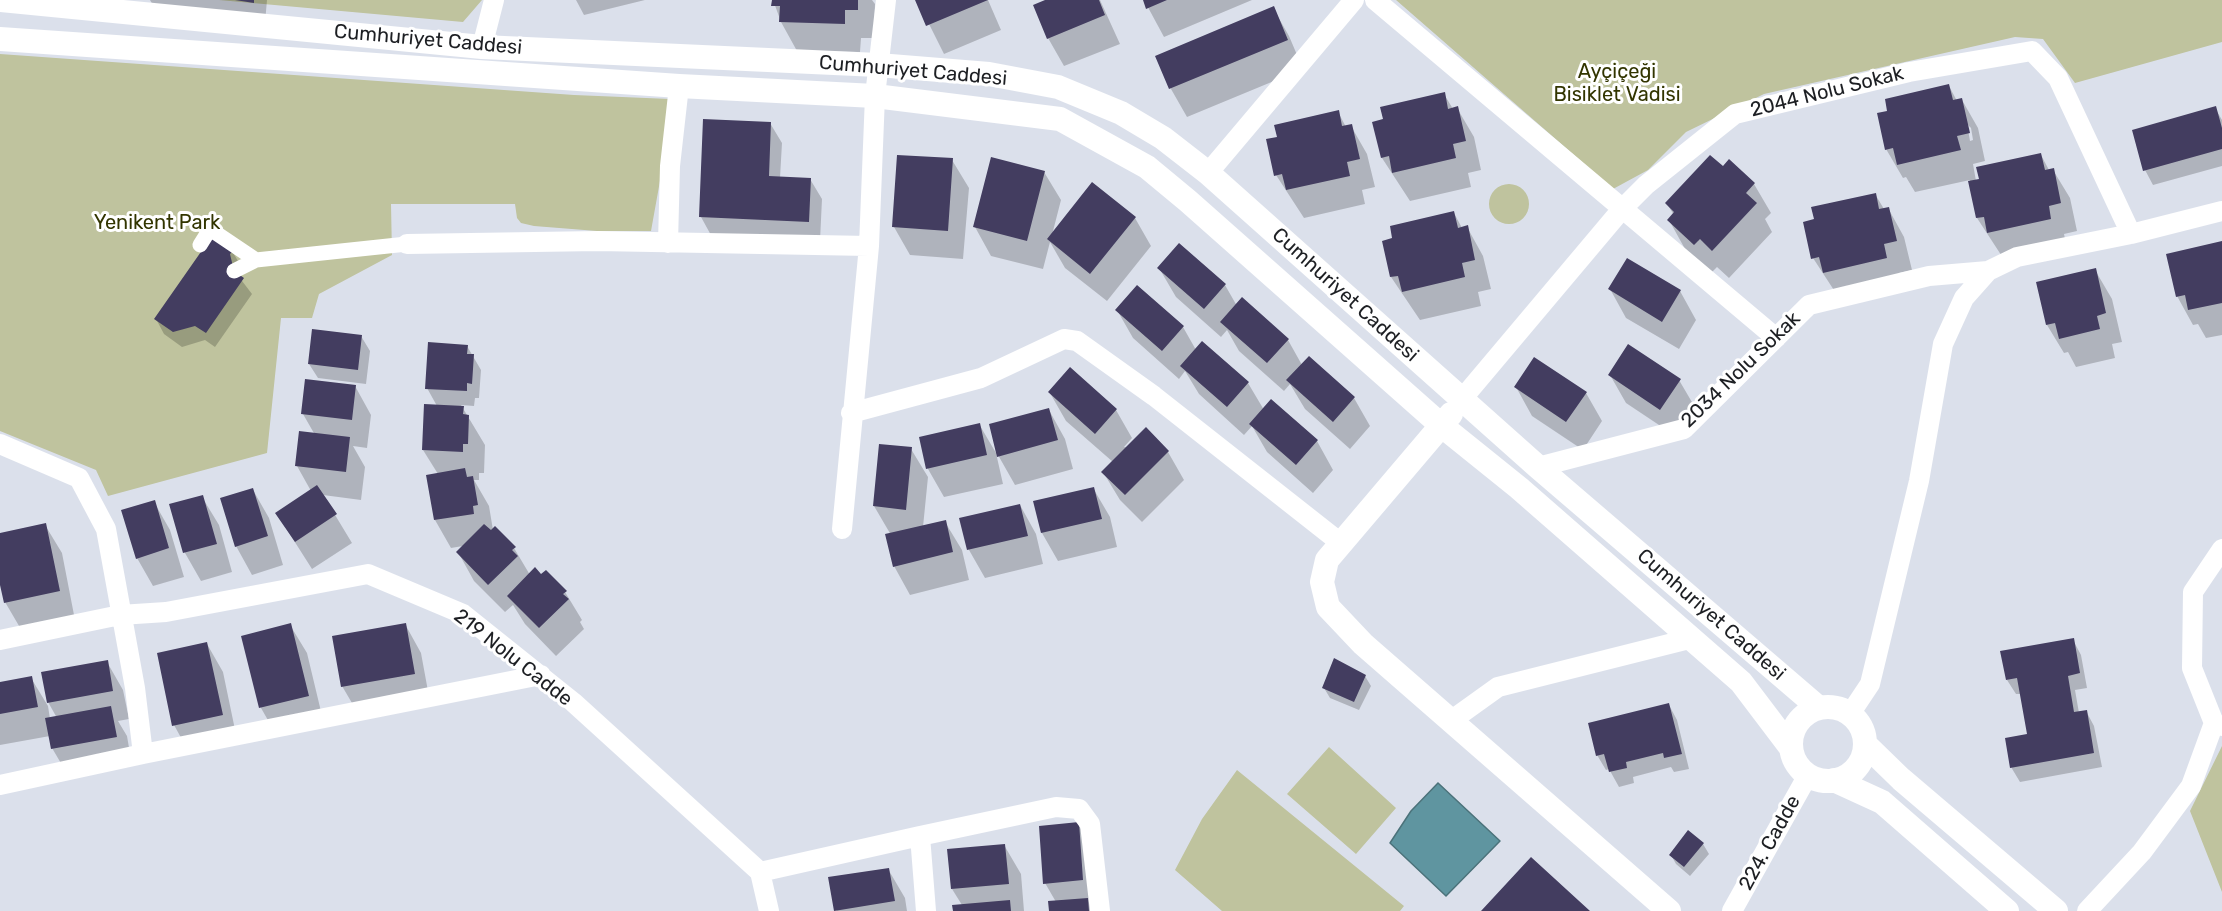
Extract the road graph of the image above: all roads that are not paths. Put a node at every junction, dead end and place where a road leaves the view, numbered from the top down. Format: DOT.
graph roads {
  1 [pos="0,0"];
  2 [pos="494,0"];
  3 [pos="886,0"];
  4 [pos="1354,0"];
  5 [pos="1375,0"];
  6 [pos="0,39"];
  7 [pos="482,47"];
  8 [pos="878,65"];
  9 [pos="680,86"];
  10 [pos="875,96"];
  11 [pos="1208,173"];
  12 [pos="1622,209"];
  13 [pos="2222,211"];
  14 [pos="2131,234"];
  15 [pos="668,243"];
  16 [pos="200,244"];
  17 [pos="407,244"];
  18 [pos="869,246"];
  19 [pos="256,260"];
  20 [pos="234,271"];
  21 [pos="1988,272"];
  22 [pos="1776,338"];
  23 [pos="1462,399"];
  24 [pos="851,413"];
  25 [pos="1442,426"];
  26 [pos="0,444"];
  27 [pos="1538,466"];
  28 [pos="842,529"];
  29 [pos="1342,544"];
  30 [pos="2222,549"];
  31 [pos="120,615"];
  32 [pos="1693,638"];
  33 [pos="0,640"];
  34 [pos="541,675"];
  35 [pos="1819,708"];
  36 [pos="1850,714"];
  37 [pos="1452,720"];
  38 [pos="2218,725"];
  39 [pos="1865,744"];
  40 [pos="1791,748"];
  41 [pos="143,754"];
  42 [pos="1808,776"];
  43 [pos="1834,780"];
  44 [pos="0,785"];
  45 [pos="920,836"];
  46 [pos="760,872"];
  47 [pos="769,911"];
  48 [pos="926,911"];
  49 [pos="1100,911"];
  50 [pos="1670,911"];
  51 [pos="1732,911"];
  52 [pos="2007,911"];
  53 [pos="2056,911"];
  54 [pos="2087,911"];
  1 -- 7 [label="street, Cumhuriyet Caddesi"];
  2 -- 7 [label="street"];
  3 -- 8 [label="street"];
  4 -- 11 [label="street"];
  5 -- 12 [label="street"];
  6 -- 9 [label="street, Cumhuriyet Caddesi"];
  7 -- 8 [label="street, Cumhuriyet Caddesi"];
  8 -- 10 [label="street"];
  8 -- 11 [label="street, Cumhuriyet Caddesi"];
  9 -- 10 [label="street, Cumhuriyet Caddesi"];
  9 -- 15 [label="street"];
  10 -- 18 [label="street"];
  10 -- 25 [label="street, Cumhuriyet Caddesi"];
  11 -- 23 [label="street, Cumhuriyet Caddesi"];
  12 -- 14 [label="street, 2044 Nolu Sokak"];
  12 -- 22 [label="street"];
  12 -- 23 [label="street, 2044 Nolu Sokak"];
  13 -- 14 [label="street, 2034 Nolu Sokak"];
  14 -- 21 [label="street, 2034 Nolu Sokak"];
  15 -- 17 [label="street"];
  15 -- 18 [label="street"];
  16 -- 19 [label="street"];
  17 -- 19 [label="street"];
  18 -- 24 [label="street"];
  19 -- 20 [label="street"];
  21 -- 22 [label="street, 2034 Nolu Sokak"];
  21 -- 36 [label="street"];
  22 -- 27 [label="street, 2034 Nolu Sokak"];
  23 -- 25 [label="street"];
  23 -- 27 [label="street, Cumhuriyet Caddesi"];
  24 -- 28 [label="street"];
  24 -- 29 [label="street"];
  25 -- 29 [label="street"];
  25 -- 32 [label="street, Cumhuriyet Caddesi"];
  26 -- 31 [label="street"];
  27 -- 35 [label="street, Cumhuriyet Caddesi"];
  29 -- 37 [label="street"];
  30 -- 38 [label="street"];
  31 -- 33 [label="street, 219 Nolu Cadde"];
  31 -- 34 [label="street, 219 Nolu Cadde"];
  31 -- 41 [label="street"];
  32 -- 37 [label="street"];
  32 -- 40 [label="street, Cumhuriyet Caddesi"];
  34 -- 41 [label="street"];
  34 -- 46 [label="street, 219 Nolu Cadde"];
  35 -- 36 [label="street"];
  35 -- 40 [label="street"];
  36 -- 39 [label="street"];
  37 -- 50 [label="street"];
  38 -- 54 [label="street"];
  39 -- 43 [label="street"];
  39 -- 53 [label="street"];
  40 -- 42 [label="street"];
  41 -- 44 [label="street"];
  42 -- 43 [label="street"];
  42 -- 51 [label="street, 224. Cadde"];
  43 -- 52 [label="street"];
  45 -- 46 [label="street"];
  45 -- 48 [label="street"];
  45 -- 49 [label="street"];
  46 -- 47 [label="street"];
}
